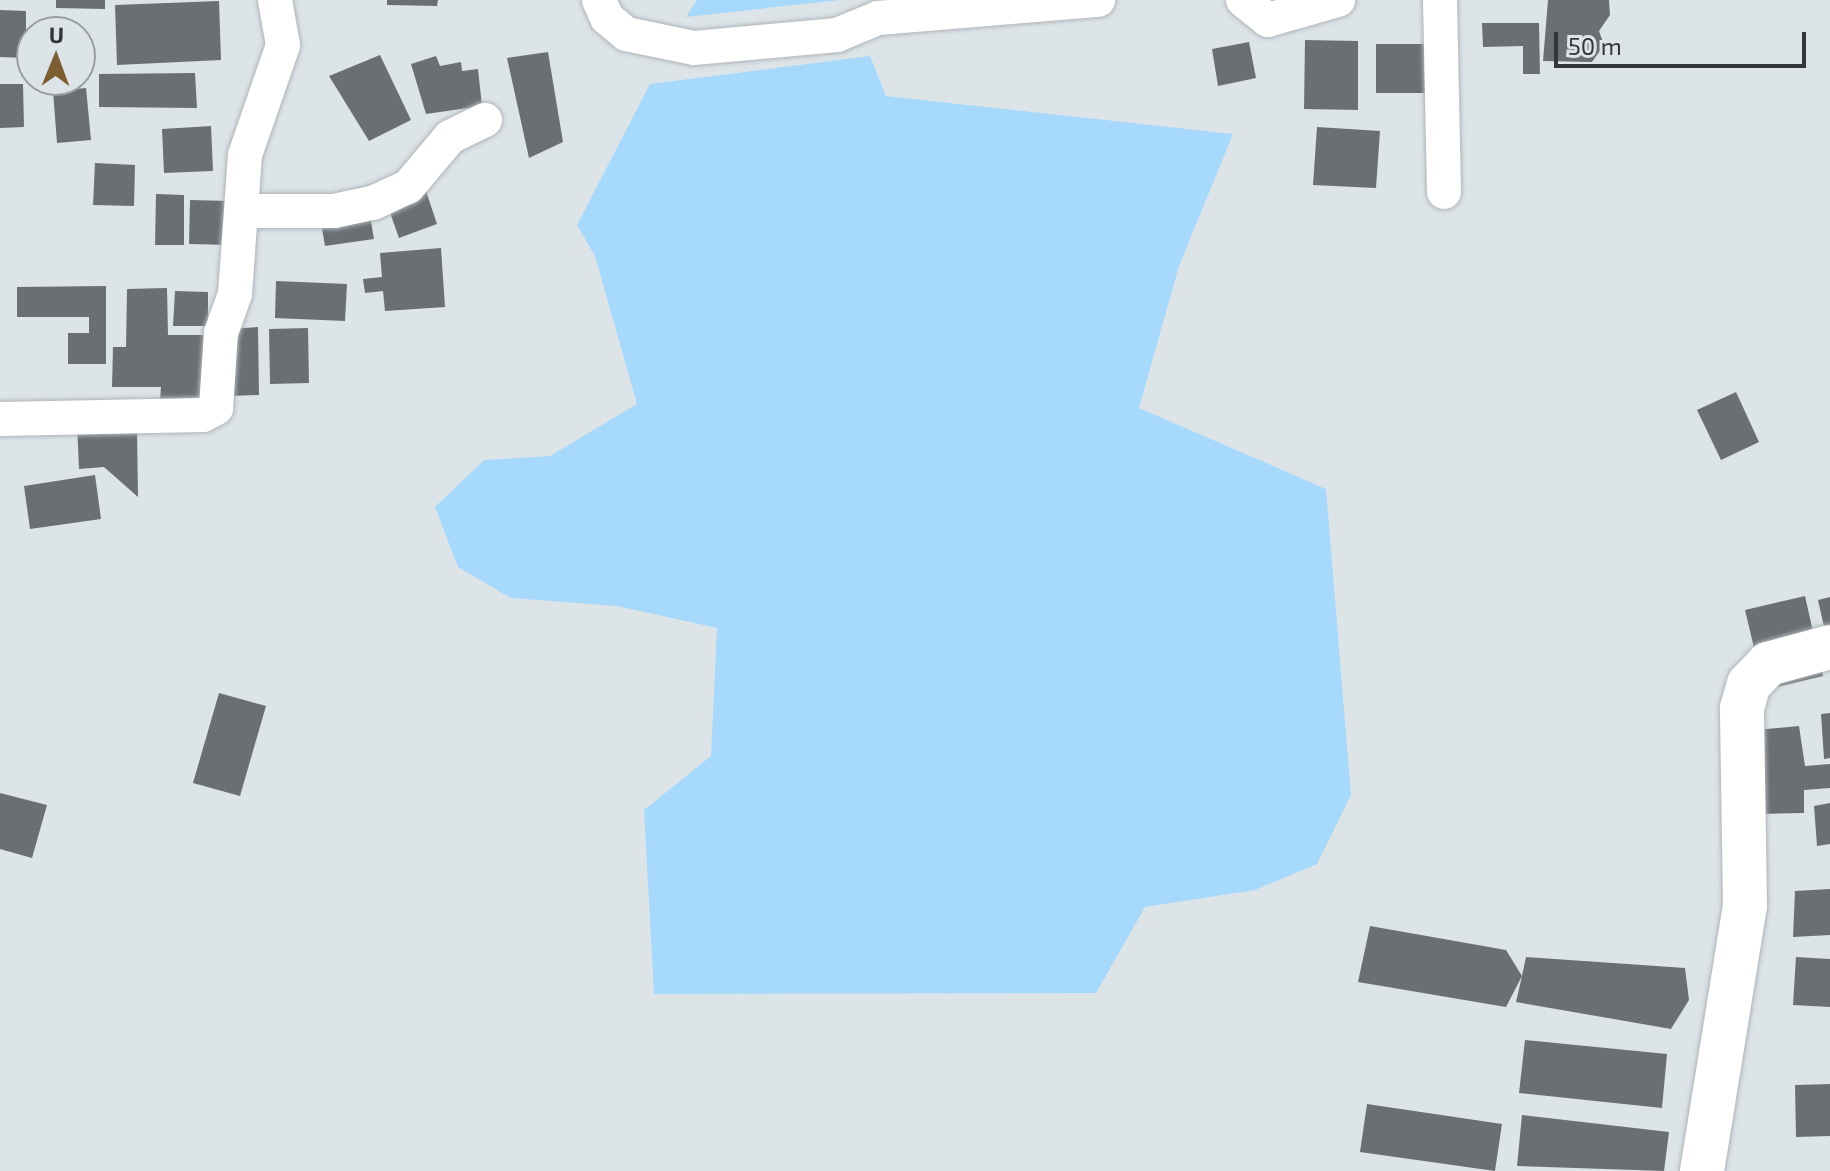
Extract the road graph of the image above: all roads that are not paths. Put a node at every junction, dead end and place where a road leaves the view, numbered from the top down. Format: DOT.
graph roads {
  1 [pos="275,0"];
  2 [pos="599,0"];
  3 [pos="1098,0"];
  4 [pos="1243,0"];
  5 [pos="1338,0"];
  6 [pos="1440,0"];
  7 [pos="485,120"];
  8 [pos="1444,192"];
  9 [pos="242,211"];
  10 [pos="0,419"];
  11 [pos="1830,647"];
  12 [pos="1702,1171"];
  1 -- 9 [label="street"];
  2 -- 3 [label="street"];
  4 -- 5 [label="street"];
  6 -- 8 [label="street"];
  7 -- 9 [label="street"];
  9 -- 10 [label="street"];
  11 -- 12 [label="street"];
}
